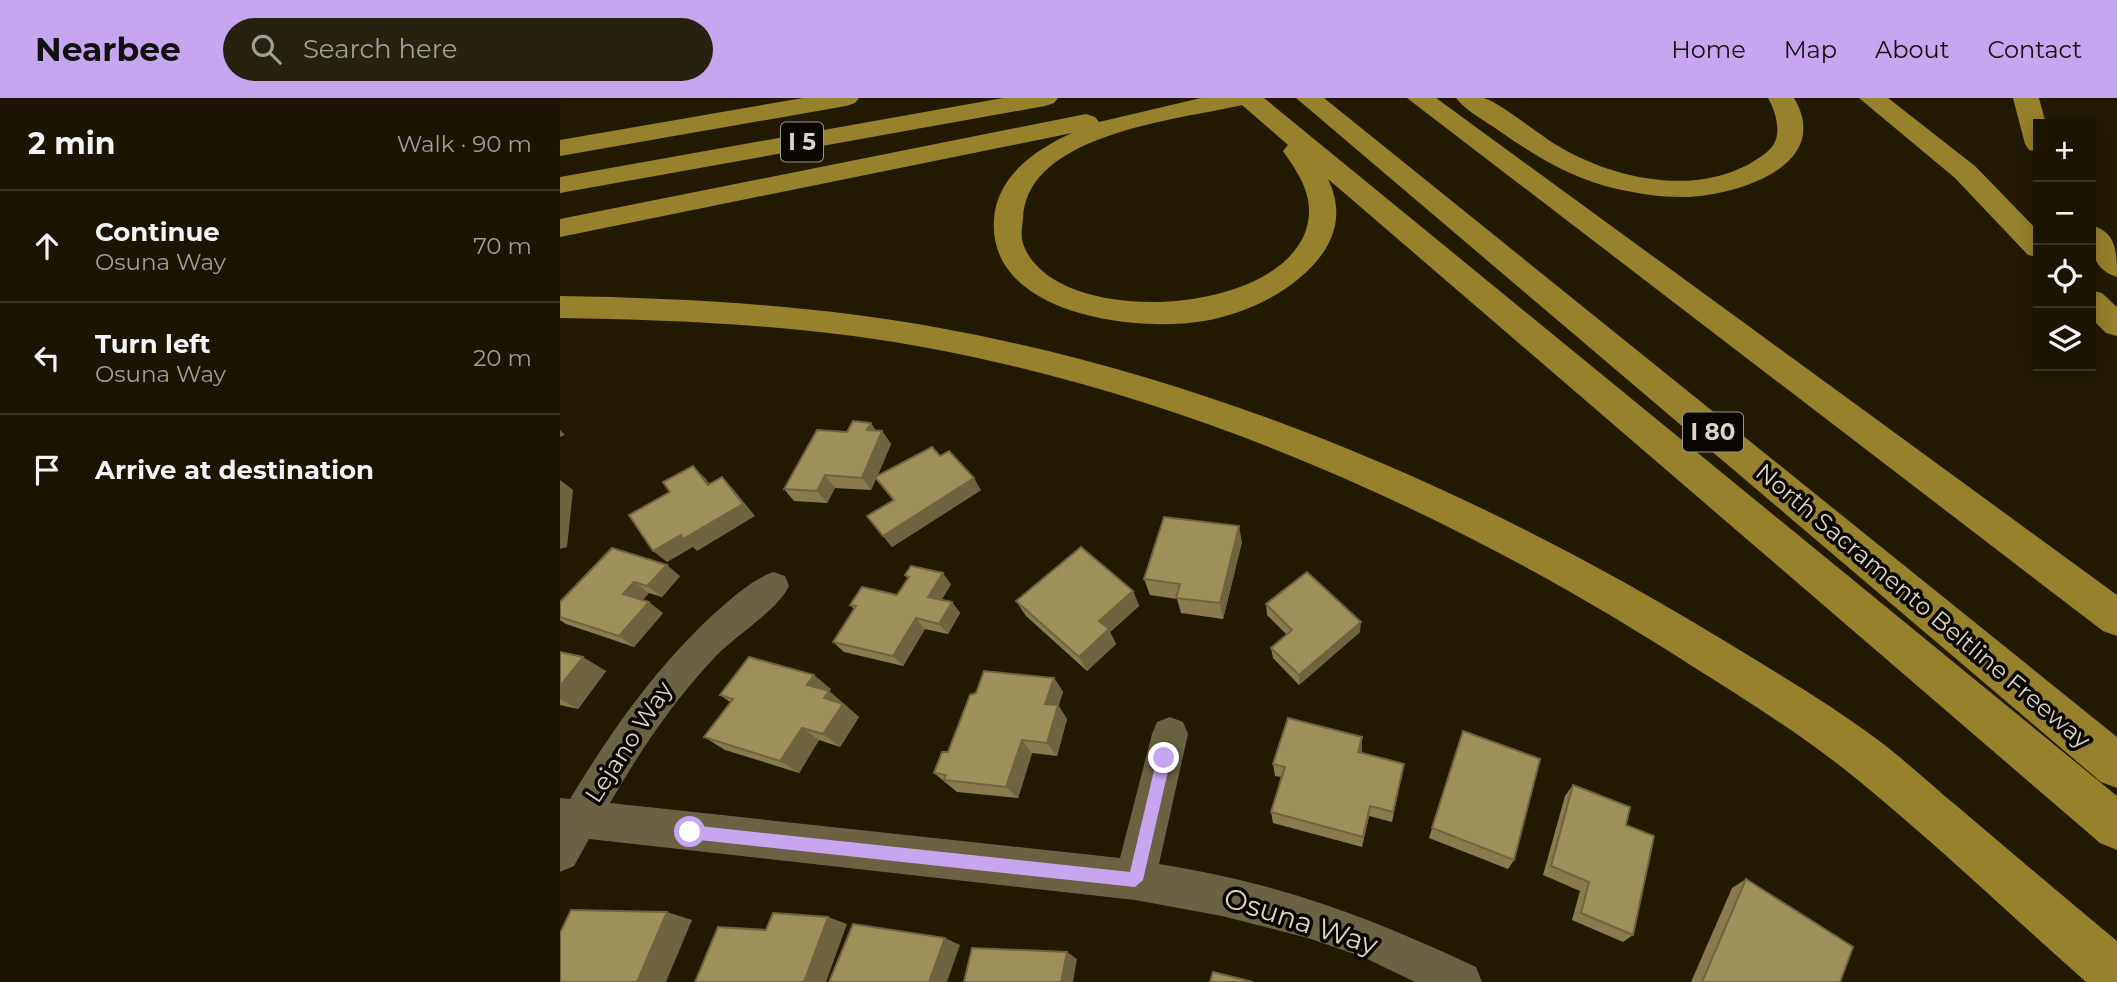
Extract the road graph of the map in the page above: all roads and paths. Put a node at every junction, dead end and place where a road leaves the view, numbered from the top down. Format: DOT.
graph roads {
  1 [pos="846,98"];
  2 [pos="1045,98"];
  3 [pos="1213,98"];
  4 [pos="1309,98"];
  5 [pos="1420,98"];
  6 [pos="1469,98"];
  7 [pos="1781,98"];
  8 [pos="1872,98"];
  9 [pos="2026,98"];
  10 [pos="1248,100"];
  11 [pos="2033,125"];
  12 [pos="560,148"];
  13 [pos="560,185"];
  14 [pos="560,228"];
  15 [pos="2096,240"];
  16 [pos="2035,245"];
  17 [pos="2117,267"];
  18 [pos="2096,305"];
  19 [pos="560,307"];
  20 [pos="2117,325"];
  21 [pos="773,586"];
  22 [pos="2117,618"];
  23 [pos="1170,734"];
  24 [pos="2117,766"];
  25 [pos="2117,827"];
  26 [pos="566,830"];
  27 [pos="1135,880"];
  28 [pos="2117,975"];
  29 [pos="1461,982"];
  1 -- 12 [label="highway, I 5"];
  2 -- 13 [label="highway, I 5"];
  3 -- 14 [label="highway"];
  4 -- 24 [label="highway, North Sacramento Beltline Freeway / I 80"];
  5 -- 22 [label="highway"];
  6 -- 7 [label="highway"];
  8 -- 16 [label="highway"];
  9 -- 11 [label="highway"];
  10 -- 10 [label="highway"];
  10 -- 25 [label="highway"];
  15 -- 17 [label="highway"];
  18 -- 20 [label="highway"];
  19 -- 28 [label="highway"];
  21 -- 26 [label="street, Lejano Way"];
  23 -- 27 [label="street"];
  26 -- 27 [label="street, Osuna Way"];
  27 -- 29 [label="street, Osuna Way"];
}
